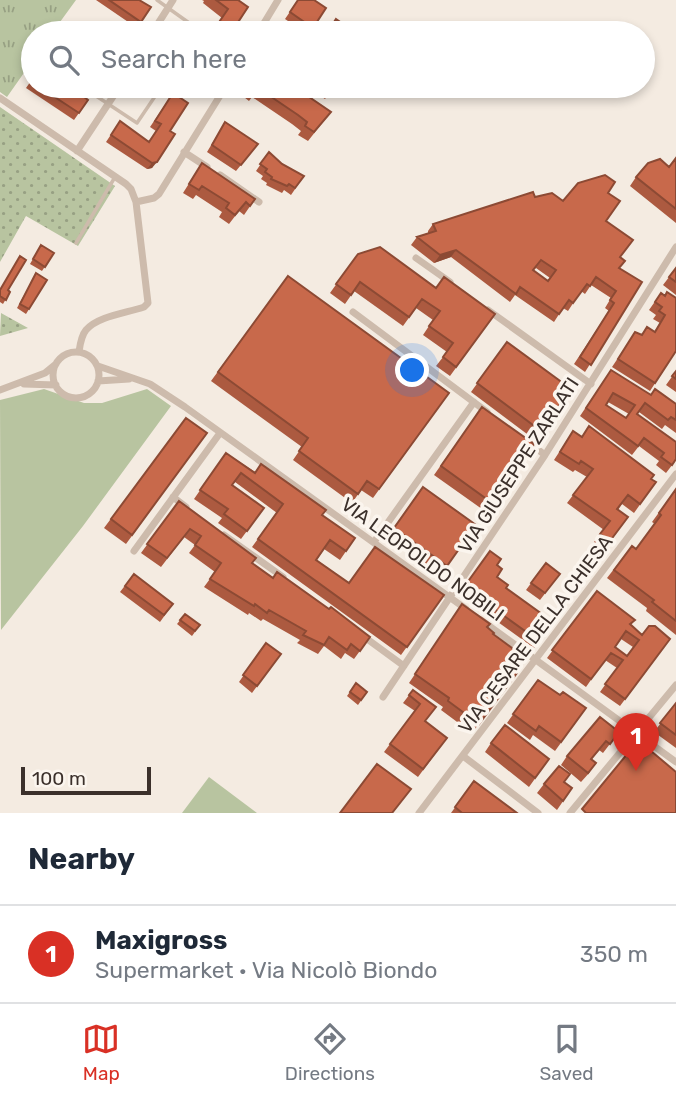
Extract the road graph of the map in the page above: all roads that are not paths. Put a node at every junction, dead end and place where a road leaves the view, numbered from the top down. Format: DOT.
graph roads {
  1 [pos="156,0"];
  2 [pos="173,0"];
  3 [pos="278,0"];
  4 [pos="168,8"];
  5 [pos="160,21"];
  6 [pos="188,21"];
  7 [pos="265,21"];
  8 [pos="0,98"];
  9 [pos="98,98"];
  10 [pos="112,98"];
  11 [pos="154,98"];
  12 [pos="218,98"];
  13 [pos="108,105"];
  14 [pos="77,151"];
  15 [pos="184,152"];
  16 [pos="115,177"];
  17 [pos="136,202"];
  18 [pos="259,202"];
  19 [pos="76,243"];
  20 [pos="676,247"];
  21 [pos="416,258"];
  22 [pos="460,290"];
  23 [pos="482,305"];
  24 [pos="353,312"];
  25 [pos="79,352"];
  26 [pos="56,364"];
  27 [pos="97,366"];
  28 [pos="98,381"];
  29 [pos="150,384"];
  30 [pos="591,384"];
  31 [pos="16,385"];
  32 [pos="56,385"];
  33 [pos="0,390"];
  34 [pos="474,402"];
  35 [pos="494,418"];
  36 [pos="220,433"];
  37 [pos="525,440"];
  38 [pos="545,456"];
  39 [pos="676,474"];
  40 [pos="173,497"];
  41 [pos="195,513"];
  42 [pos="217,529"];
  43 [pos="374,542"];
  44 [pos="134,551"];
  45 [pos="294,586"];
  46 [pos="449,597"];
  47 [pos="360,634"];
  48 [pos="536,660"];
  49 [pos="404,666"];
  50 [pos="676,685"];
  51 [pos="383,697"];
  52 [pos="636,732"];
  53 [pos="463,756"];
  54 [pos="676,762"];
  55 [pos="419,813"];
  56 [pos="538,813"];
  57 [pos="570,813"];
  1 -- 4 [label="lane"];
  2 -- 4 [label="street"];
  3 -- 7 [label="street"];
  4 -- 5 [label="street"];
  4 -- 6 [label="lane"];
  8 -- 14 [label="street"];
  9 -- 13 [label="lane"];
  10 -- 13 [label="street"];
  11 -- 13 [label="lane"];
  12 -- 15 [label="street"];
  13 -- 14 [label="street"];
  14 -- 16 [label="street"];
  15 -- 17 [label="street"];
  15 -- 18 [label="street"];
  16 -- 17 [label="street"];
  16 -- 19 [label="lane"];
  17 -- 25 [label="street"];
  20 -- 30 [label="street, VIA GIUSEPPE ZARLATI"];
  21 -- 22 [label="street"];
  23 -- 30 [label="street"];
  24 -- 34 [label="street"];
  25 -- 26 [label="street"];
  25 -- 27 [label="street"];
  26 -- 31 [label="street"];
  26 -- 32 [label="street"];
  27 -- 28 [label="street"];
  27 -- 29 [label="street, VIA LEOPOLDO NOBILI"];
  28 -- 29 [label="street, VIA LEOPOLDO NOBILI"];
  28 -- 32 [label="street"];
  29 -- 36 [label="street, VIA LEOPOLDO NOBILI"];
  30 -- 38 [label="street, VIA GIUSEPPE ZARLATI"];
  31 -- 32 [label="street"];
  31 -- 33 [label="street"];
  34 -- 35 [label="street"];
  34 -- 43 [label="street"];
  36 -- 40 [label="street"];
  36 -- 43 [label="street, VIA LEOPOLDO NOBILI"];
  37 -- 38 [label="street"];
  38 -- 46 [label="street, VIA GIUSEPPE ZARLATI"];
  39 -- 48 [label="street, VIA CESARE DELLA CHIESA"];
  40 -- 41 [label="street"];
  40 -- 44 [label="street"];
  42 -- 45 [label="street"];
  43 -- 46 [label="street, VIA LEOPOLDO NOBILI"];
  46 -- 48 [label="street, VIA LEOPOLDO NOBILI"];
  46 -- 49 [label="street, VIA GIUSEPPE ZARLATI"];
  47 -- 49 [label="street"];
  48 -- 52 [label="street, VIA LEOPOLDO NOBILI"];
  48 -- 53 [label="street, VIA CESARE DELLA CHIESA"];
  49 -- 51 [label="street, VIA GIUSEPPE ZARLATI"];
  50 -- 52 [label="street"];
  52 -- 54 [label="street, VIA LEOPOLDO NOBILI"];
  52 -- 57 [label="street"];
  53 -- 55 [label="street, VIA CESARE DELLA CHIESA"];
  53 -- 56 [label="street"];
}
